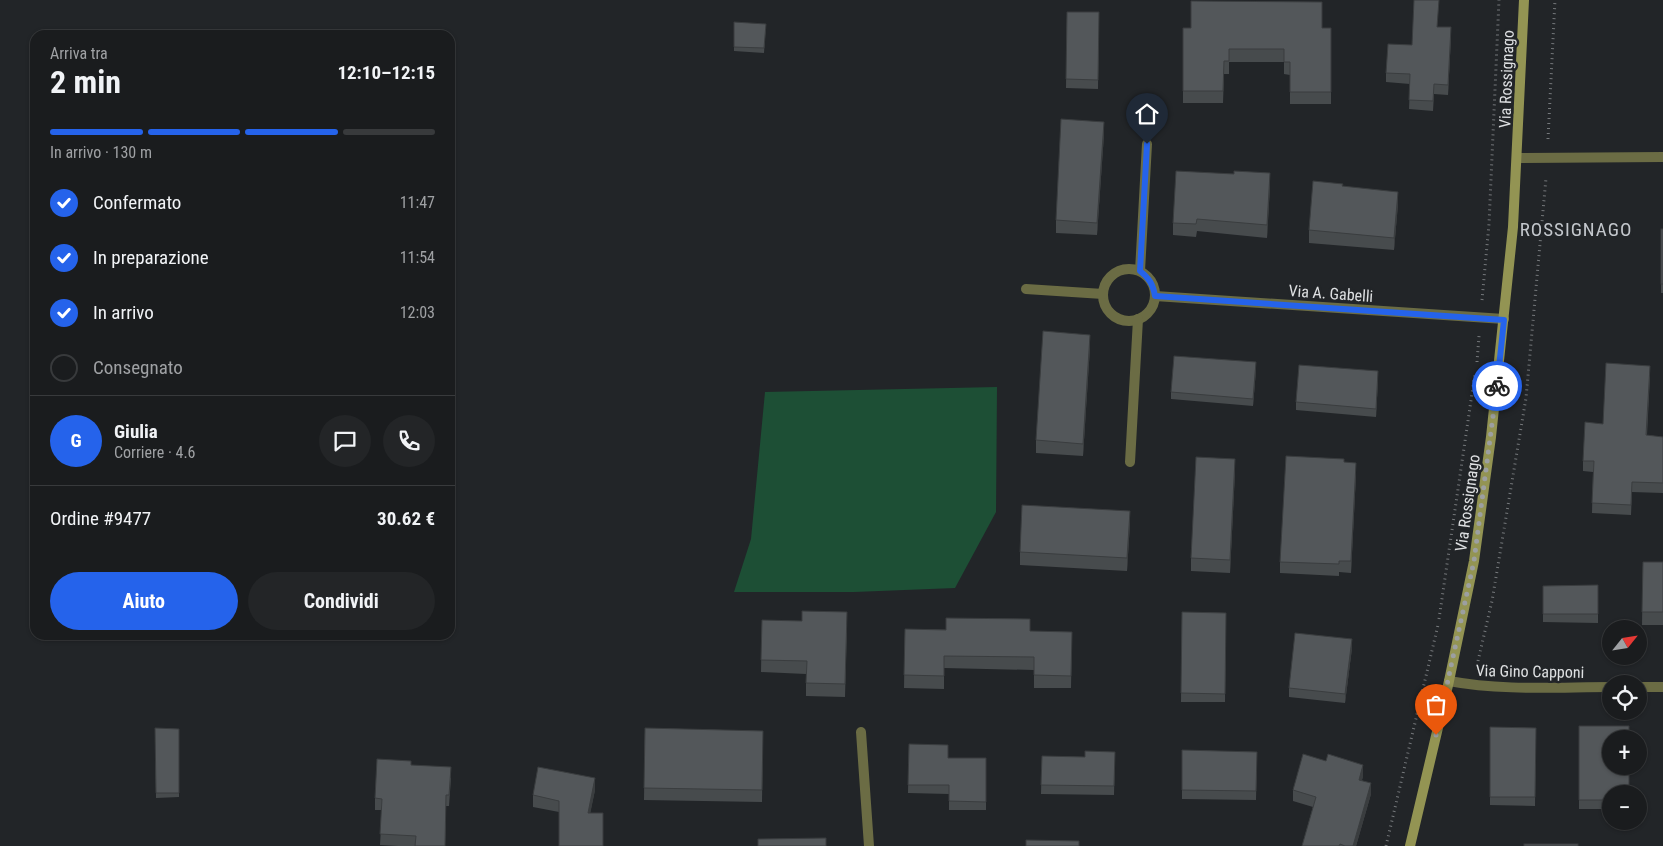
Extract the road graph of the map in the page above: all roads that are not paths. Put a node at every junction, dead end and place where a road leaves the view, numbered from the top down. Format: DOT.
graph roads {
  1 [pos="1524,0"];
  2 [pos="1147,144"];
  3 [pos="1518,158"];
  4 [pos="1663,158"];
  5 [pos="1140,271"];
  6 [pos="1026,289"];
  7 [pos="1103,294"];
  8 [pos="1155,296"];
  9 [pos="1138,319"];
  10 [pos="1504,320"];
  11 [pos="1130,462"];
  12 [pos="1449,681"];
  13 [pos="1602,687"];
  14 [pos="1647,687"];
  15 [pos="1663,687"];
  16 [pos="861,732"];
  17 [pos="869,846"];
  18 [pos="1410,846"];
  1 -- 3 [label="street, Via Rossignago"];
  2 -- 5 [label="street"];
  3 -- 4 [label="street"];
  3 -- 10 [label="street, Via Rossignago"];
  5 -- 7 [label="street"];
  5 -- 8 [label="street"];
  6 -- 7 [label="street"];
  7 -- 9 [label="street"];
  8 -- 9 [label="street"];
  8 -- 10 [label="street, Via A. Gabelli"];
  9 -- 11 [label="street"];
  10 -- 12 [label="street, Via Rossignago"];
  12 -- 13 [label="street, Via Gino Capponi"];
  12 -- 18 [label="street, Via Rossignago"];
  14 -- 15 [label="street"];
  16 -- 17 [label="street"];
}
